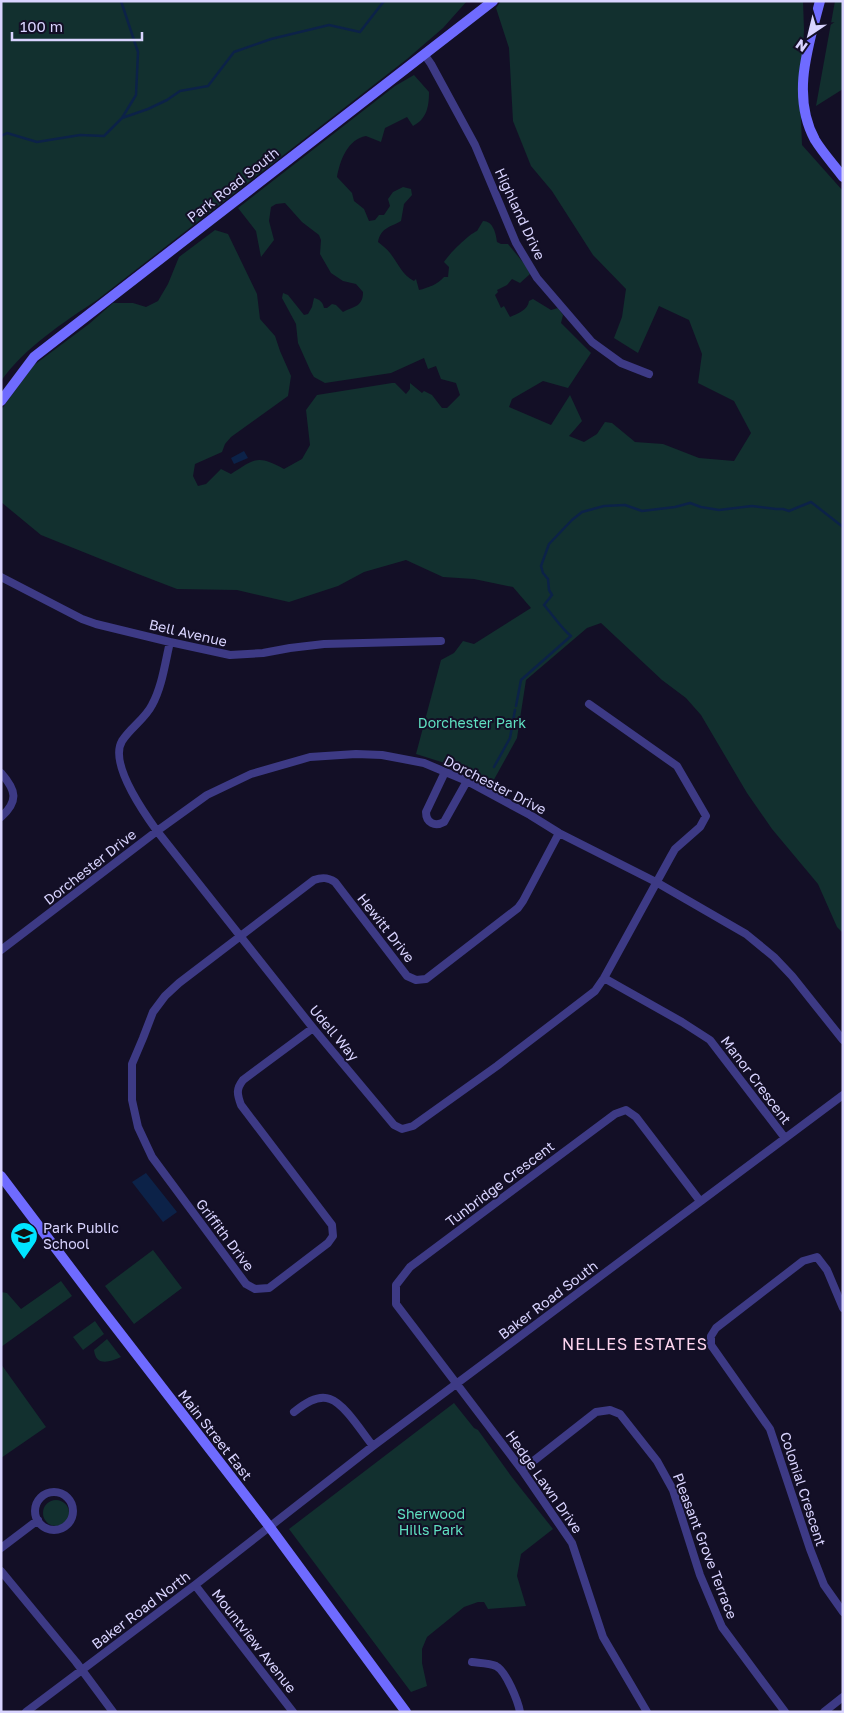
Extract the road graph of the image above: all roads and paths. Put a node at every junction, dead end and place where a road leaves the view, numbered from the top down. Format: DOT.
graph roads {
  1 [pos="493,1"];
  2 [pos="820,1"];
  3 [pos="424,54"];
  4 [pos="843,177"];
  5 [pos="648,374"];
  6 [pos="1,401"];
  7 [pos="1,576"];
  8 [pos="441,641"];
  9 [pos="170,642"];
  10 [pos="589,704"];
  11 [pos="445,772"];
  12 [pos="1,773"];
  13 [pos="467,781"];
  14 [pos="1,817"];
  15 [pos="157,831"];
  16 [pos="559,833"];
  17 [pos="656,882"];
  18 [pos="239,936"];
  19 [pos="1,950"];
  20 [pos="604,978"];
  21 [pos="312,1028"];
  22 [pos="843,1040"];
  23 [pos="843,1094"];
  24 [pos="785,1138"];
  25 [pos="1,1176"];
  26 [pos="700,1201"];
  27 [pos="843,1308"];
  28 [pos="456,1384"];
  29 [pos="294,1412"];
  30 [pos="373,1446"];
  31 [pos="522,1470"];
  32 [pos="38,1520"];
  33 [pos="269,1526"];
  34 [pos="1,1548"];
  35 [pos="1,1571"];
  36 [pos="195,1585"];
  37 [pos="843,1612"];
  38 [pos="472,1662"];
  39 [pos="81,1670"];
  40 [pos="843,1697"];
  41 [pos="26,1712"];
  42 [pos="113,1712"];
  43 [pos="294,1712"];
  44 [pos="406,1712"];
  45 [pos="520,1712"];
  46 [pos="647,1712"];
  47 [pos="785,1712"];
  48 [pos="824,1712"];
  1 -- 3 [label="main road, Park Road South"];
  2 -- 4 [label="main road"];
  3 -- 5 [label="street, Highland Drive"];
  3 -- 6 [label="main road, Park Road South"];
  7 -- 9 [label="street, Bell Avenue"];
  8 -- 9 [label="street, Bell Avenue"];
  9 -- 15 [label="street, Udell Way"];
  10 -- 17 [label="street, Udell Way"];
  11 -- 13 [label="street, Dorchester Drive"];
  11 -- 13 [label="street"];
  11 -- 15 [label="street, Dorchester Drive"];
  12 -- 14 [label="street"];
  13 -- 16 [label="street, Dorchester Drive"];
  15 -- 18 [label="street, Udell Way"];
  15 -- 19 [label="street, Dorchester Drive"];
  16 -- 17 [label="street, Dorchester Drive"];
  16 -- 18 [label="street, Hewitt Drive"];
  17 -- 20 [label="street, Udell Way"];
  17 -- 22 [label="street, Dorchester Drive"];
  18 -- 21 [label="street, Udell Way"];
  18 -- 21 [label="street, Griffith Drive"];
  20 -- 21 [label="street, Udell Way"];
  20 -- 24 [label="street, Manor Crescent"];
  23 -- 24 [label="street, Baker Road South"];
  24 -- 26 [label="street, Baker Road South"];
  25 -- 33 [label="main road, Main Street East"];
  26 -- 28 [label="street, Baker Road South"];
  26 -- 28 [label="street, Tunbridge Crescent"];
  27 -- 37 [label="street, Colonial Crescent"];
  28 -- 30 [label="street, Baker Road South"];
  28 -- 31 [label="street, Hedge Lawn Drive"];
  29 -- 30 [label="street"];
  30 -- 33 [label="street, Baker Road South"];
  31 -- 46 [label="street, Hedge Lawn Drive"];
  31 -- 47 [label="street, Pleasant Grove Terrace"];
  32 -- 32 [label="street"];
  32 -- 34 [label="street"];
  33 -- 36 [label="street, Baker Road North"];
  33 -- 44 [label="main road, Main Street East"];
  35 -- 39 [label="street"];
  36 -- 39 [label="street, Baker Road North"];
  36 -- 43 [label="street, Mountview Avenue"];
  38 -- 45 [label="street"];
  39 -- 41 [label="street, Baker Road North"];
  39 -- 42 [label="street"];
  40 -- 48 [label="street"];
}
